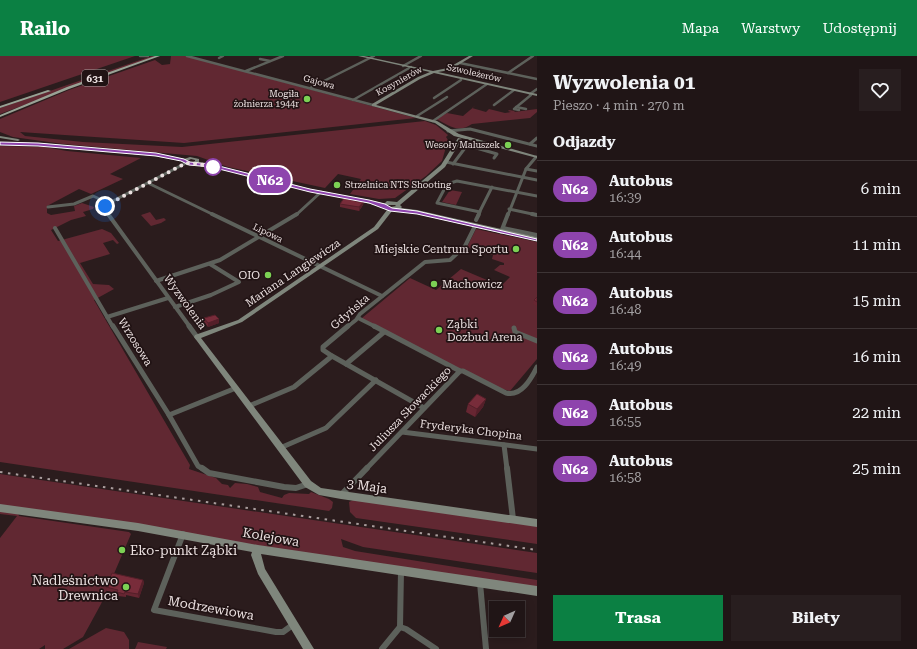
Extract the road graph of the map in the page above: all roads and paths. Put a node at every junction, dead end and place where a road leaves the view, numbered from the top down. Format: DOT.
graph roads {
  1 [pos="149,56"];
  2 [pos="158,56"];
  3 [pos="188,56"];
  4 [pos="223,56"];
  5 [pos="283,56"];
  6 [pos="360,56"];
  7 [pos="421,56"];
  8 [pos="471,56"];
  9 [pos="533,56"];
  10 [pos="372,57"];
  11 [pos="140,58"];
  12 [pos="219,58"];
  13 [pos="260,59"];
  14 [pos="270,61"];
  15 [pos="460,63"];
  16 [pos="403,66"];
  17 [pos="411,67"];
  18 [pos="246,72"];
  19 [pos="434,72"];
  20 [pos="442,73"];
  21 [pos="508,73"];
  22 [pos="537,79"];
  23 [pos="461,80"];
  24 [pos="487,84"];
  25 [pos="310,88"];
  26 [pos="537,89"];
  27 [pos="514,90"];
  28 [pos="530,95"];
  29 [pos="537,96"];
  30 [pos="434,98"];
  31 [pos="447,98"];
  32 [pos="353,100"];
  33 [pos="374,105"];
  34 [pos="494,105"];
  35 [pos="518,106"];
  36 [pos="0,107"];
  37 [pos="527,108"];
  38 [pos="519,110"];
  39 [pos="0,116"];
  40 [pos="418,116"];
  41 [pos="433,121"];
  42 [pos="448,129"];
  43 [pos="0,137"];
  44 [pos="458,137"];
  45 [pos="537,138"];
  46 [pos="0,144"];
  47 [pos="38,144"];
  48 [pos="530,144"];
  49 [pos="537,146"];
  50 [pos="536,157"];
  51 [pos="494,158"];
  52 [pos="198,160"];
  53 [pos="186,161"];
  54 [pos="446,162"];
  55 [pos="193,164"];
  56 [pos="453,164"];
  57 [pos="211,166"];
  58 [pos="526,169"];
  59 [pos="537,171"];
  60 [pos="522,177"];
  61 [pos="537,180"];
  62 [pos="148,183"];
  63 [pos="492,187"];
  64 [pos="321,192"];
  65 [pos="516,192"];
  66 [pos="537,196"];
  67 [pos="109,203"];
  68 [pos="393,206"];
  69 [pos="48,207"];
  70 [pos="509,209"];
  71 [pos="480,212"];
  72 [pos="537,215"];
  73 [pos="476,223"];
  74 [pos="55,228"];
  75 [pos="502,230"];
  76 [pos="537,235"];
  77 [pos="259,238"];
  78 [pos="537,239"];
  79 [pos="210,264"];
  80 [pos="320,267"];
  81 [pos="156,282"];
  82 [pos="382,296"];
  83 [pos="168,298"];
  84 [pos="175,307"];
  85 [pos="107,317"];
  86 [pos="358,318"];
  87 [pos="514,328"];
  88 [pos="384,332"];
  89 [pos="197,337"];
  90 [pos="537,341"];
  91 [pos="332,356"];
  92 [pos="346,364"];
  93 [pos="537,367"];
  94 [pos="460,371"];
  95 [pos="536,374"];
  96 [pos="376,380"];
  97 [pos="236,388"];
  98 [pos="249,406"];
  99 [pos="424,408"];
  100 [pos="169,415"];
  101 [pos="402,432"];
  102 [pos="504,445"];
  103 [pos="280,448"];
  104 [pos="537,449"];
  105 [pos="308,484"];
  106 [pos="341,495"];
  107 [pos="0,508"];
  108 [pos="513,519"];
  109 [pos="537,523"];
  110 [pos="183,534"];
  111 [pos="258,549"];
  112 [pos="401,571"];
  113 [pos="480,583"];
  114 [pos="537,591"];
  115 [pos="294,624"];
  116 [pos="400,627"];
  117 [pos="307,648"];
  118 [pos="382,649"];
  119 [pos="436,649"];
  120 [pos="486,649"];
  1 -- 11 [label="main road, 631"];
  2 -- 39 [label="main road, 631"];
  3 -- 18 [label="street, Gajowa"];
  4 -- 12 [label="street"];
  5 -- 14 [label="street"];
  6 -- 10 [label="street, Szwoleżerów"];
  7 -- 16 [label="street"];
  8 -- 15 [label="street"];
  9 -- 21 [label="street"];
  10 -- 16 [label="street, Szwoleżerów"];
  10 -- 25 [label="street"];
  11 -- 36 [label="main road, 631"];
  13 -- 14 [label="street"];
  14 -- 18 [label="street"];
  15 -- 20 [label="street"];
  15 -- 21 [label="street"];
  16 -- 17 [label="street, Szwoleżerów"];
  17 -- 19 [label="street, Szwoleżerów"];
  17 -- 32 [label="street"];
  18 -- 25 [label="street, Gajowa"];
  19 -- 20 [label="street, Szwoleżerów"];
  19 -- 33 [label="street, Kosynierów"];
  20 -- 24 [label="street, Szwoleżerów"];
  21 -- 22 [label="street"];
  23 -- 30 [label="street"];
  24 -- 27 [label="street, Szwoleżerów"];
  24 -- 41 [label="street"];
  25 -- 32 [label="street, Gajowa"];
  26 -- 28 [label="street"];
  27 -- 28 [label="street, Szwoleżerów"];
  27 -- 34 [label="street"];
  28 -- 29 [label="street, Szwoleżerów"];
  28 -- 35 [label="street"];
  31 -- 40 [label="street"];
  32 -- 33 [label="street, Gajowa"];
  33 -- 40 [label="street, Gajowa"];
  35 -- 37 [label="street"];
  35 -- 38 [label="street"];
  40 -- 41 [label="street, Gajowa"];
  41 -- 42 [label="street, Gajowa"];
  42 -- 44 [label="street, Gajowa"];
  42 -- 48 [label="street, Gajowa"];
  43 -- 47 [label="street"];
  44 -- 50 [label="street"];
  44 -- 54 [label="street, Mariana Langiewicza"];
  45 -- 48 [label="street"];
  46 -- 47 [label="street"];
  47 -- 53 [label="street"];
  48 -- 49 [label="street, Gajowa"];
  50 -- 58 [label="street"];
  51 -- 56 [label="street"];
  52 -- 53 [label="street"];
  52 -- 55 [label="street"];
  52 -- 57 [label="street"];
  53 -- 55 [label="street"];
  53 -- 62 [label="street"];
  54 -- 56 [label="street"];
  54 -- 68 [label="street, Mariana Langiewicza"];
  55 -- 57 [label="street"];
  56 -- 60 [label="street"];
  57 -- 64 [label="street"];
  58 -- 59 [label="street"];
  58 -- 60 [label="street"];
  60 -- 61 [label="street"];
  60 -- 65 [label="street"];
  62 -- 67 [label="street"];
  62 -- 77 [label="street, Lipowa"];
  63 -- 65 [label="street"];
  63 -- 71 [label="street, Gdyńska"];
  63 -- 71 [label="street"];
  64 -- 68 [label="street"];
  64 -- 77 [label="street"];
  65 -- 66 [label="street"];
  65 -- 70 [label="street"];
  67 -- 69 [label="street"];
  67 -- 81 [label="street, Wyzwolenia"];
  68 -- 73 [label="street"];
  68 -- 80 [label="street, Mariana Langiewicza"];
  70 -- 72 [label="street"];
  70 -- 75 [label="street"];
  71 -- 73 [label="street, Gdyńska"];
  73 -- 75 [label="street"];
  73 -- 82 [label="street, Gdyńska"];
  74 -- 85 [label="street, Wrzosowa"];
  75 -- 76 [label="street"];
  75 -- 78 [label="street"];
  77 -- 79 [label="street"];
  77 -- 80 [label="street, Lipowa"];
  79 -- 81 [label="street"];
  79 -- 84 [label="street"];
  80 -- 82 [label="street, Lipowa"];
  80 -- 89 [label="street, Mariana Langiewicza"];
  81 -- 83 [label="street, Wyzwolenia"];
  82 -- 86 [label="street, Gdyńska"];
  83 -- 84 [label="street, Wyzwolenia"];
  83 -- 85 [label="street"];
  84 -- 89 [label="street, Wyzwolenia"];
  85 -- 100 [label="street, Wrzosowa"];
  86 -- 88 [label="street"];
  86 -- 91 [label="street, Gdyńska"];
  87 -- 90 [label="street"];
  88 -- 92 [label="street"];
  88 -- 94 [label="street"];
  89 -- 97 [label="street, Wyzwolenia"];
  91 -- 92 [label="street"];
  91 -- 98 [label="street"];
  92 -- 96 [label="street"];
  93 -- 95 [label="street, Juliusza Słowackiego"];
  94 -- 95 [label="street, Juliusza Słowackiego"];
  94 -- 99 [label="street, Juliusza Słowackiego"];
  96 -- 99 [label="street"];
  96 -- 103 [label="street"];
  97 -- 98 [label="street, Wyzwolenia"];
  97 -- 100 [label="street"];
  98 -- 103 [label="street, Wyzwolenia"];
  99 -- 101 [label="street, Juliusza Słowackiego"];
  100 -- 105 [label="street, Wrzosowa"];
  101 -- 102 [label="street, Fryderyka Chopina"];
  101 -- 106 [label="street, Juliusza Słowackiego"];
  102 -- 104 [label="street, Fryderyka Chopina"];
  102 -- 108 [label="street"];
  103 -- 105 [label="street, Wyzwolenia"];
  105 -- 106 [label="street, 3 Maja"];
  106 -- 108 [label="street, 3 Maja"];
  107 -- 110 [label="street, Kolejowa"];
  108 -- 109 [label="street, 3 Maja"];
  110 -- 111 [label="street, Kolejowa"];
  110 -- 115 [label="street, Modrzewiowa"];
  111 -- 112 [label="street, Kolejowa"];
  111 -- 115 [label="street"];
  112 -- 113 [label="street, Kolejowa"];
  112 -- 116 [label="street"];
  113 -- 114 [label="street, Kolejowa"];
  113 -- 120 [label="street"];
  115 -- 117 [label="street"];
  116 -- 118 [label="street"];
  116 -- 119 [label="street"];
}
